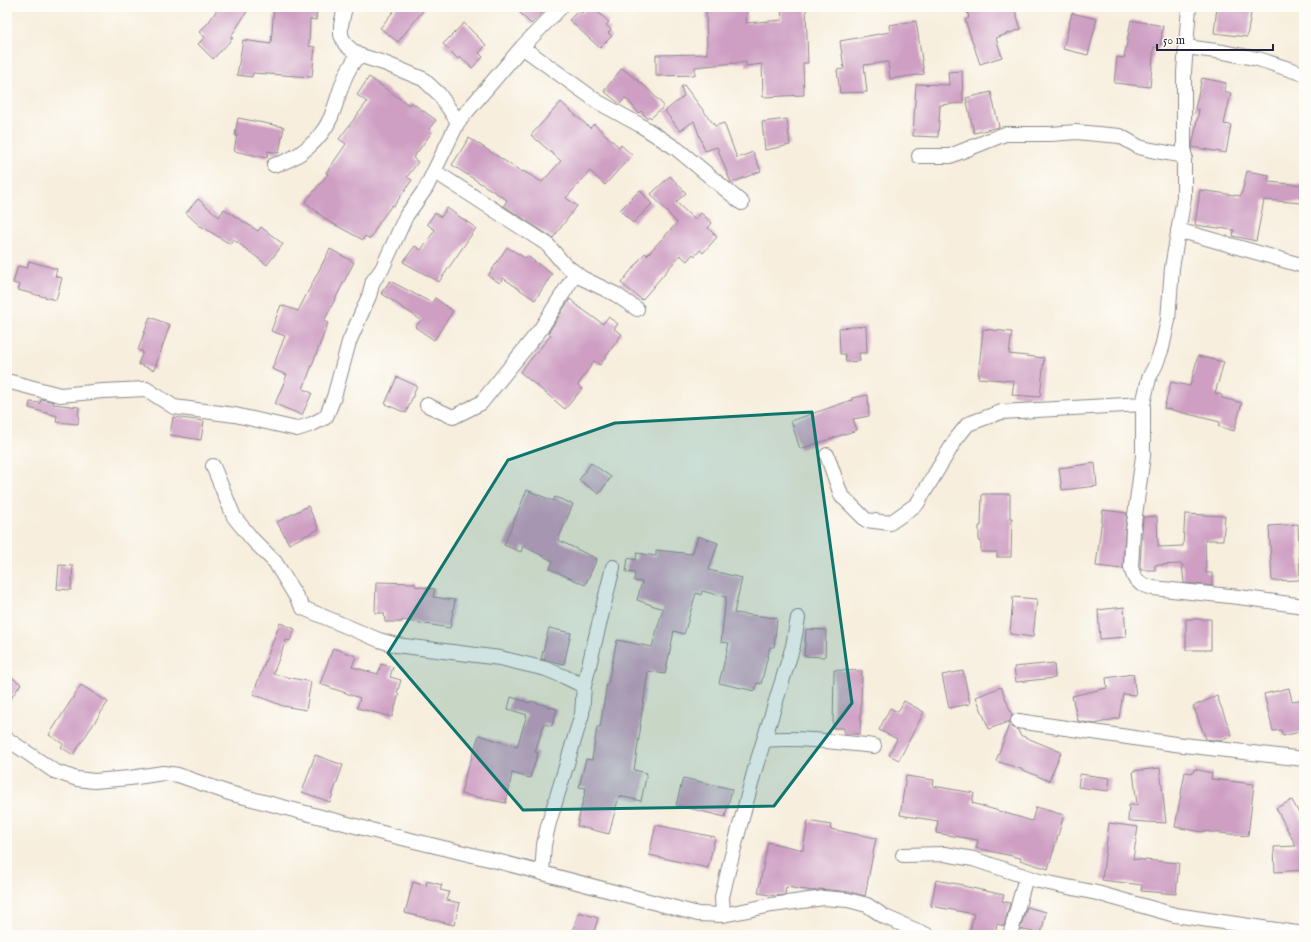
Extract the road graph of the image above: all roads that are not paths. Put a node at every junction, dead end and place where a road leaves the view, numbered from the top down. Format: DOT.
graph roads {
  1 [pos="345,7"];
  2 [pos="561,7"];
  3 [pos="1189,7"];
  4 [pos="522,47"];
  5 [pos="1186,47"];
  6 [pos="358,55"];
  7 [pos="1304,74"];
  8 [pos="458,122"];
  9 [pos="919,156"];
  10 [pos="1185,156"];
  11 [pos="274,165"];
  12 [pos="434,171"];
  13 [pos="742,204"];
  14 [pos="1178,230"];
  15 [pos="1304,266"];
  16 [pos="576,273"];
  17 [pos="636,309"];
  18 [pos="7,381"];
  19 [pos="1143,404"];
  20 [pos="427,406"];
  21 [pos="827,455"];
  22 [pos="213,466"];
  23 [pos="613,567"];
  24 [pos="1304,606"];
  25 [pos="798,618"];
  26 [pos="584,686"];
  27 [pos="1018,721"];
  28 [pos="7,739"];
  29 [pos="764,740"];
  30 [pos="874,746"];
  31 [pos="1304,759"];
  32 [pos="903,855"];
  33 [pos="542,872"];
  34 [pos="1026,877"];
  35 [pos="723,915"];
  36 [pos="1304,934"];
  37 [pos="927,935"];
  38 [pos="1010,935"];
  1 -- 6 [label="street"];
  2 -- 4 [label="street"];
  3 -- 5 [label="street"];
  4 -- 8 [label="street"];
  4 -- 13 [label="street"];
  5 -- 7 [label="street"];
  5 -- 10 [label="street"];
  6 -- 8 [label="street"];
  6 -- 11 [label="street"];
  8 -- 12 [label="street"];
  9 -- 10 [label="street"];
  10 -- 14 [label="street"];
  12 -- 16 [label="street"];
  12 -- 18 [label="street"];
  14 -- 15 [label="street"];
  14 -- 19 [label="street"];
  16 -- 17 [label="street"];
  16 -- 20 [label="street"];
  19 -- 21 [label="street"];
  19 -- 24 [label="street"];
  22 -- 26 [label="street"];
  23 -- 26 [label="street"];
  25 -- 29 [label="street"];
  26 -- 33 [label="street"];
  27 -- 31 [label="street"];
  28 -- 33 [label="street"];
  29 -- 30 [label="street"];
  29 -- 35 [label="street"];
  32 -- 34 [label="street"];
  33 -- 35 [label="street"];
  34 -- 36 [label="street"];
  34 -- 38 [label="street"];
  35 -- 37 [label="street"];
}
